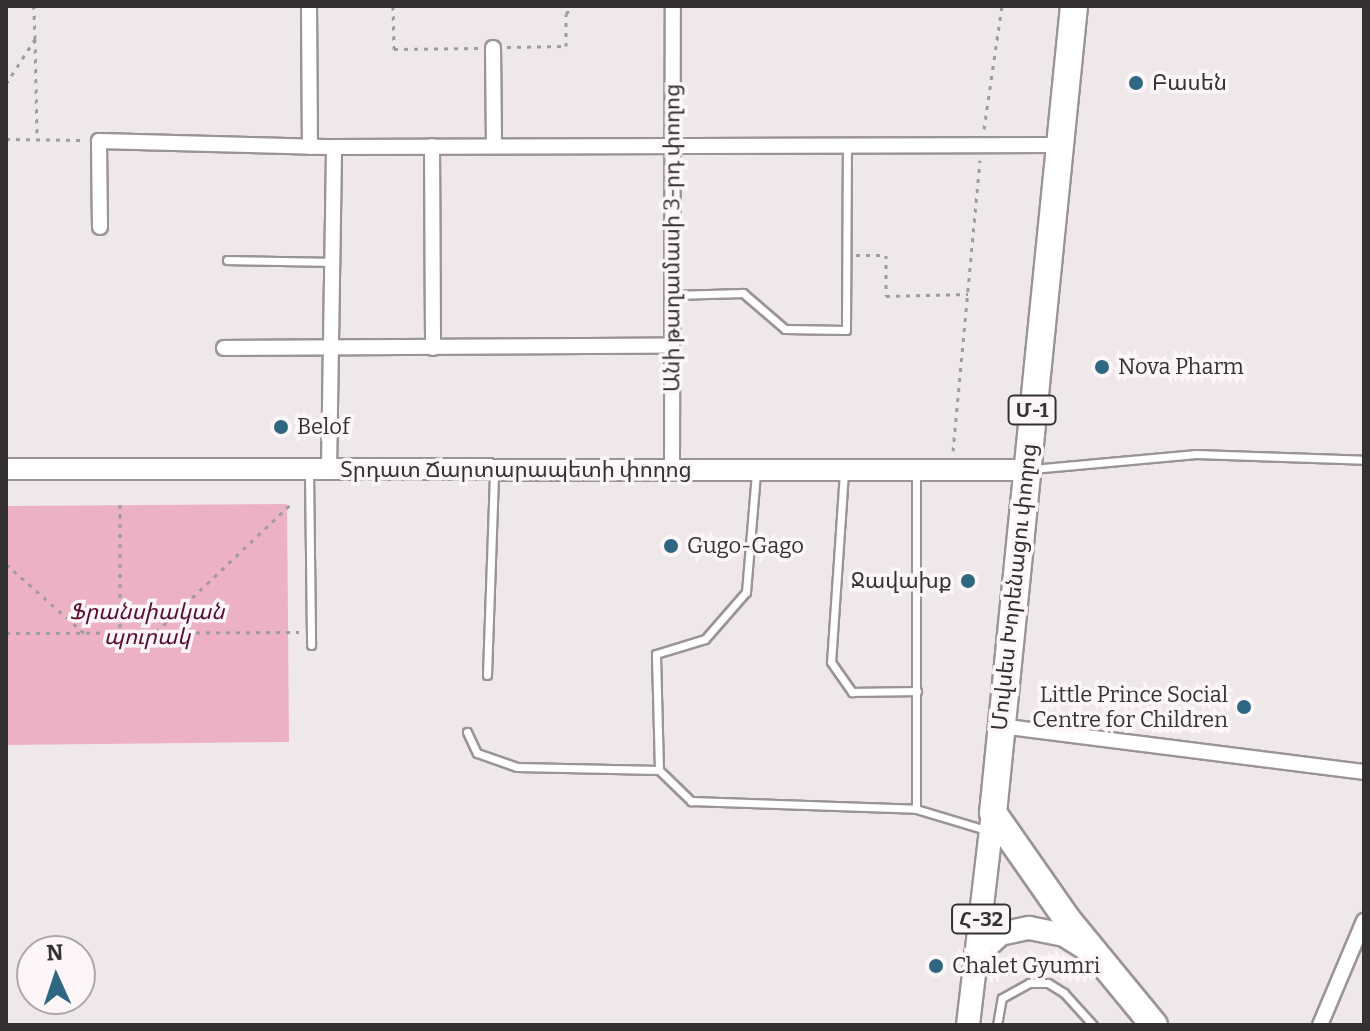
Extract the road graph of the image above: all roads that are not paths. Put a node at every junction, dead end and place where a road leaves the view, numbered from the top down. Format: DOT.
graph roads {
  1 [pos="309,6"];
  2 [pos="673,6"];
  3 [pos="1074,6"];
  4 [pos="493,48"];
  5 [pos="673,144"];
  6 [pos="847,145"];
  7 [pos="1058,145"];
  8 [pos="432,146"];
  9 [pos="494,146"];
  10 [pos="310,147"];
  11 [pos="334,147"];
  12 [pos="100,227"];
  13 [pos="227,260"];
  14 [pos="334,262"];
  15 [pos="673,295"];
  16 [pos="672,346"];
  17 [pos="224,348"];
  18 [pos="331,348"];
  19 [pos="433,348"];
  20 [pos="1364,460"];
  21 [pos="6,469"];
  22 [pos="672,469"];
  23 [pos="319,470"];
  24 [pos="494,470"];
  25 [pos="757,470"];
  26 [pos="844,470"];
  27 [pos="916,470"];
  28 [pos="1026,470"];
  29 [pos="311,645"];
  30 [pos="487,675"];
  31 [pos="917,691"];
  32 [pos="1000,726"];
  33 [pos="467,732"];
  34 [pos="659,770"];
  35 [pos="1364,772"];
  36 [pos="916,809"];
  37 [pos="991,822"];
  38 [pos="1364,921"];
  39 [pos="977,955"];
  40 [pos="1099,957"];
  41 [pos="968,1025"];
  42 [pos="997,1025"];
  43 [pos="1093,1025"];
  44 [pos="1154,1025"];
  45 [pos="1320,1025"];
  1 -- 10 [label="street"];
  2 -- 5 [label="street, Անի թաղամասի 3-րդ փողոց"];
  3 -- 7 [label="highway, Մովսես Խորենացու փողոց / Մ-1"];
  4 -- 9 [label="street"];
  5 -- 6 [label="street"];
  5 -- 9 [label="street"];
  5 -- 15 [label="street, Անի թաղամասի 3-րդ փողոց"];
  6 -- 7 [label="street"];
  6 -- 15 [label="lane"];
  7 -- 28 [label="highway, Մովսես Խորենացու փողոց / Մ-1"];
  8 -- 9 [label="street"];
  8 -- 11 [label="street"];
  8 -- 19 [label="street"];
  10 -- 11 [label="street"];
  10 -- 12 [label="street"];
  11 -- 14 [label="street"];
  13 -- 14 [label="lane"];
  14 -- 18 [label="street"];
  15 -- 16 [label="street, Անի թաղամասի 3-րդ փողոց"];
  16 -- 19 [label="street"];
  16 -- 22 [label="street, Անի թաղամասի 3-րդ փողոց"];
  17 -- 18 [label="street"];
  18 -- 19 [label="street"];
  18 -- 23 [label="street"];
  20 -- 28 [label="lane"];
  21 -- 23 [label="street, Տրդատ Ճարտարապետի փողոց"];
  22 -- 24 [label="street, Տրդատ Ճարտարապետի փողոց"];
  22 -- 25 [label="street, Տրդատ Ճարտարապետի փողոց"];
  23 -- 24 [label="street, Տրդատ Ճարտարապետի փողոց"];
  23 -- 29 [label="lane"];
  24 -- 30 [label="lane"];
  25 -- 26 [label="street, Տրդատ Ճարտարապետի փողոց"];
  25 -- 34 [label="lane"];
  26 -- 27 [label="street, Տրդատ Ճարտարապետի փողոց"];
  26 -- 31 [label="lane"];
  27 -- 28 [label="street, Տրդատ Ճարտարապետի փողոց"];
  27 -- 31 [label="lane"];
  28 -- 32 [label="highway, Մովսես Խորենացու փողոց / Մ-1"];
  31 -- 36 [label="lane"];
  32 -- 35 [label="street"];
  32 -- 37 [label="highway, Մովսես Խորենացու փողոց / Մ-1"];
  33 -- 34 [label="lane"];
  34 -- 36 [label="lane"];
  36 -- 37 [label="lane"];
  37 -- 39 [label="main road, Մովսես Խորենացու փողոց / Հ-32"];
  37 -- 40 [label="highway"];
  38 -- 45 [label="street"];
  39 -- 40 [label="main road"];
  39 -- 41 [label="main road, Մովսես Խորենացու փողոց / Հ-32"];
  40 -- 44 [label="highway"];
  42 -- 43 [label="lane"];
}
